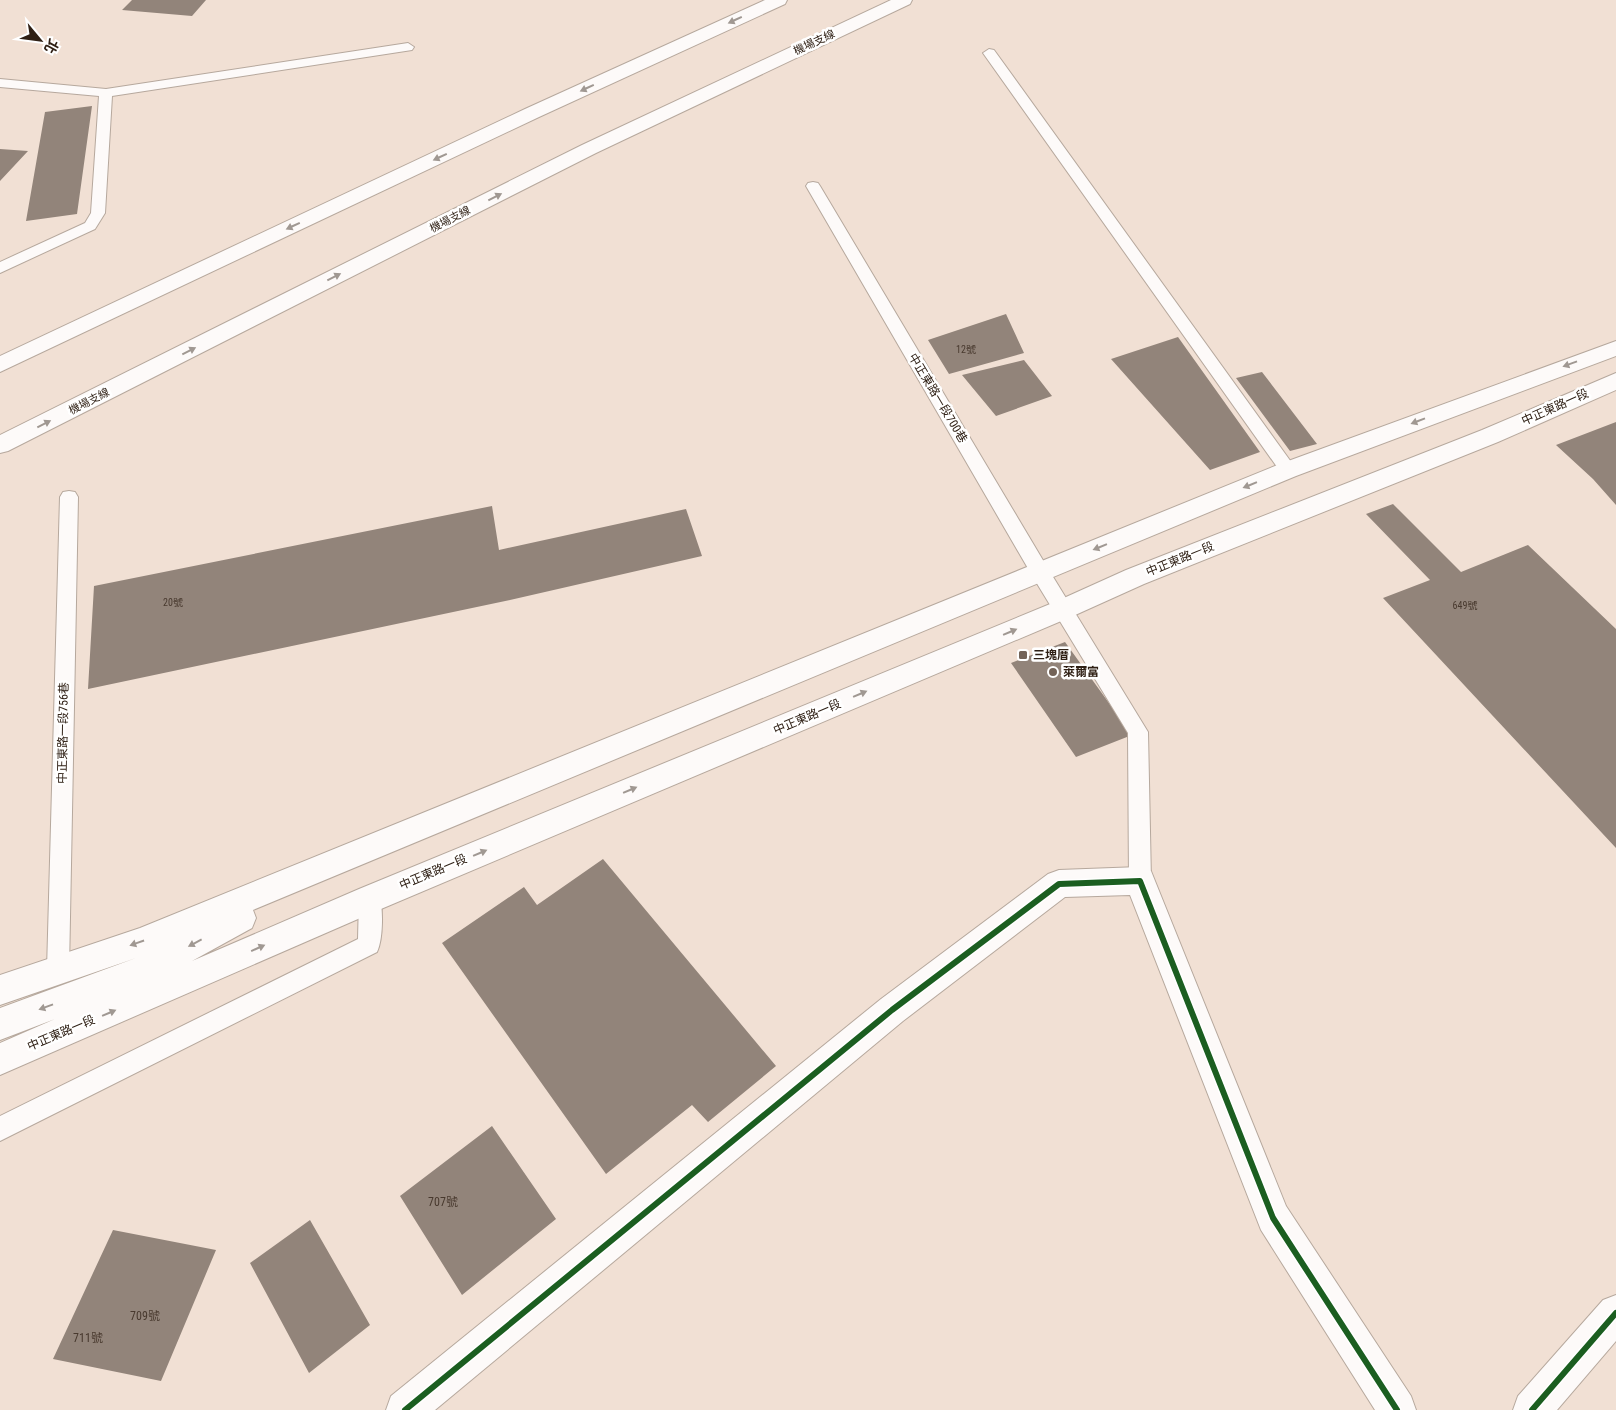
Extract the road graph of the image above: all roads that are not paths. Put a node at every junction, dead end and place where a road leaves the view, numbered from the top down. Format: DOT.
graph roads {
  1 [pos="779,0"];
  2 [pos="904,0"];
  3 [pos="408,47"];
  4 [pos="989,53"];
  5 [pos="0,84"];
  6 [pos="106,93"];
  7 [pos="813,186"];
  8 [pos="0,268"];
  9 [pos="1616,348"];
  10 [pos="0,365"];
  11 [pos="1616,381"];
  12 [pos="0,446"];
  13 [pos="1288,470"];
  14 [pos="69,497"];
  15 [pos="1040,572"];
  16 [pos="1064,609"];
  17 [pos="360,853"];
  18 [pos="1140,881"];
  19 [pos="370,898"];
  20 [pos="58,970"];
  21 [pos="0,990"];
  22 [pos="0,1024"];
  23 [pos="0,1059"];
  24 [pos="0,1129"];
  25 [pos="1616,1313"];
  26 [pos="405,1410"];
  27 [pos="1397,1410"];
  28 [pos="1532,1410"];
  1 -- 10 [label="main road, one-way"];
  12 -- 2 [label="main road, 機場支線, one-way"];
  3 -- 6 [label="lane"];
  4 -- 13 [label="lane"];
  5 -- 6 [label="lane"];
  6 -- 8 [label="lane"];
  7 -- 15 [label="lane, 中正東路一段700巷"];
  9 -- 13 [label="main road, one-way"];
  11 -- 16 [label="main road, 中正東路一段"];
  13 -- 15 [label="main road, one-way"];
  14 -- 20 [label="lane, 中正東路一段756巷"];
  15 -- 16 [label="lane, 中正東路一段700巷"];
  15 -- 17 [label="main road"];
  16 -- 18 [label="lane, 中正東路一段700巷"];
  19 -- 16 [label="main road, 中正東路一段, one-way"];
  17 -- 20 [label="main road, one-way"];
  17 -- 22 [label="main road, one-way"];
  18 -- 26 [label="main road"];
  18 -- 27 [label="main road"];
  23 -- 19 [label="main road, 中正東路一段, one-way"];
  19 -- 24 [label="lane"];
  20 -- 21 [label="main road"];
  25 -- 28 [label="main road"];
}
